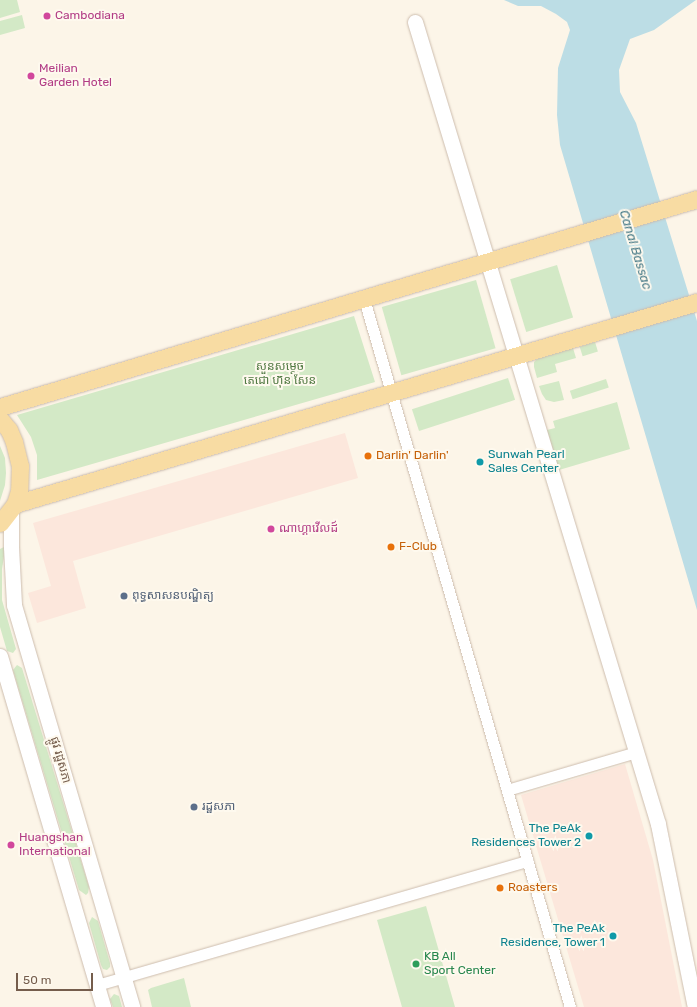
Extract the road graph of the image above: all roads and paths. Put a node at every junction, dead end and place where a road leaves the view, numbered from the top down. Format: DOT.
graph roads {
  1 [pos="415,22"];
  2 [pos="697,199"];
  3 [pos="488,262"];
  4 [pos="364,299"];
  5 [pos="697,302"];
  6 [pos="516,357"];
  7 [pos="392,393"];
  8 [pos="0,407"];
  9 [pos="0,419"];
  10 [pos="13,507"];
  11 [pos="0,523"];
  12 [pos="0,656"];
  13 [pos="636,752"];
  14 [pos="507,790"];
  15 [pos="528,861"];
  16 [pos="124,977"];
  17 [pos="97,985"];
  18 [pos="103,1007"];
  19 [pos="132,1007"];
  20 [pos="570,1007"];
  21 [pos="695,1007"];
  1 -- 3 [label="street"];
  2 -- 3 [label="main road"];
  3 -- 4 [label="main road"];
  3 -- 6 [label="street"];
  4 -- 7 [label="street"];
  4 -- 8 [label="main road"];
  5 -- 6 [label="main road"];
  6 -- 7 [label="main road"];
  6 -- 13 [label="street"];
  7 -- 10 [label="main road"];
  7 -- 14 [label="street"];
  9 -- 10 [label="main road"];
  10 -- 11 [label="main road"];
  10 -- 16 [label="street, ផ្លូវ រដ្ឋសភា"];
  12 -- 17 [label="street"];
  13 -- 14 [label="street"];
  13 -- 21 [label="street"];
  14 -- 15 [label="street"];
  15 -- 16 [label="street"];
  15 -- 20 [label="street"];
  16 -- 17 [label="street"];
  16 -- 19 [label="street, ផ្លូវ រដ្ឋសភា"];
  17 -- 18 [label="street"];
}
